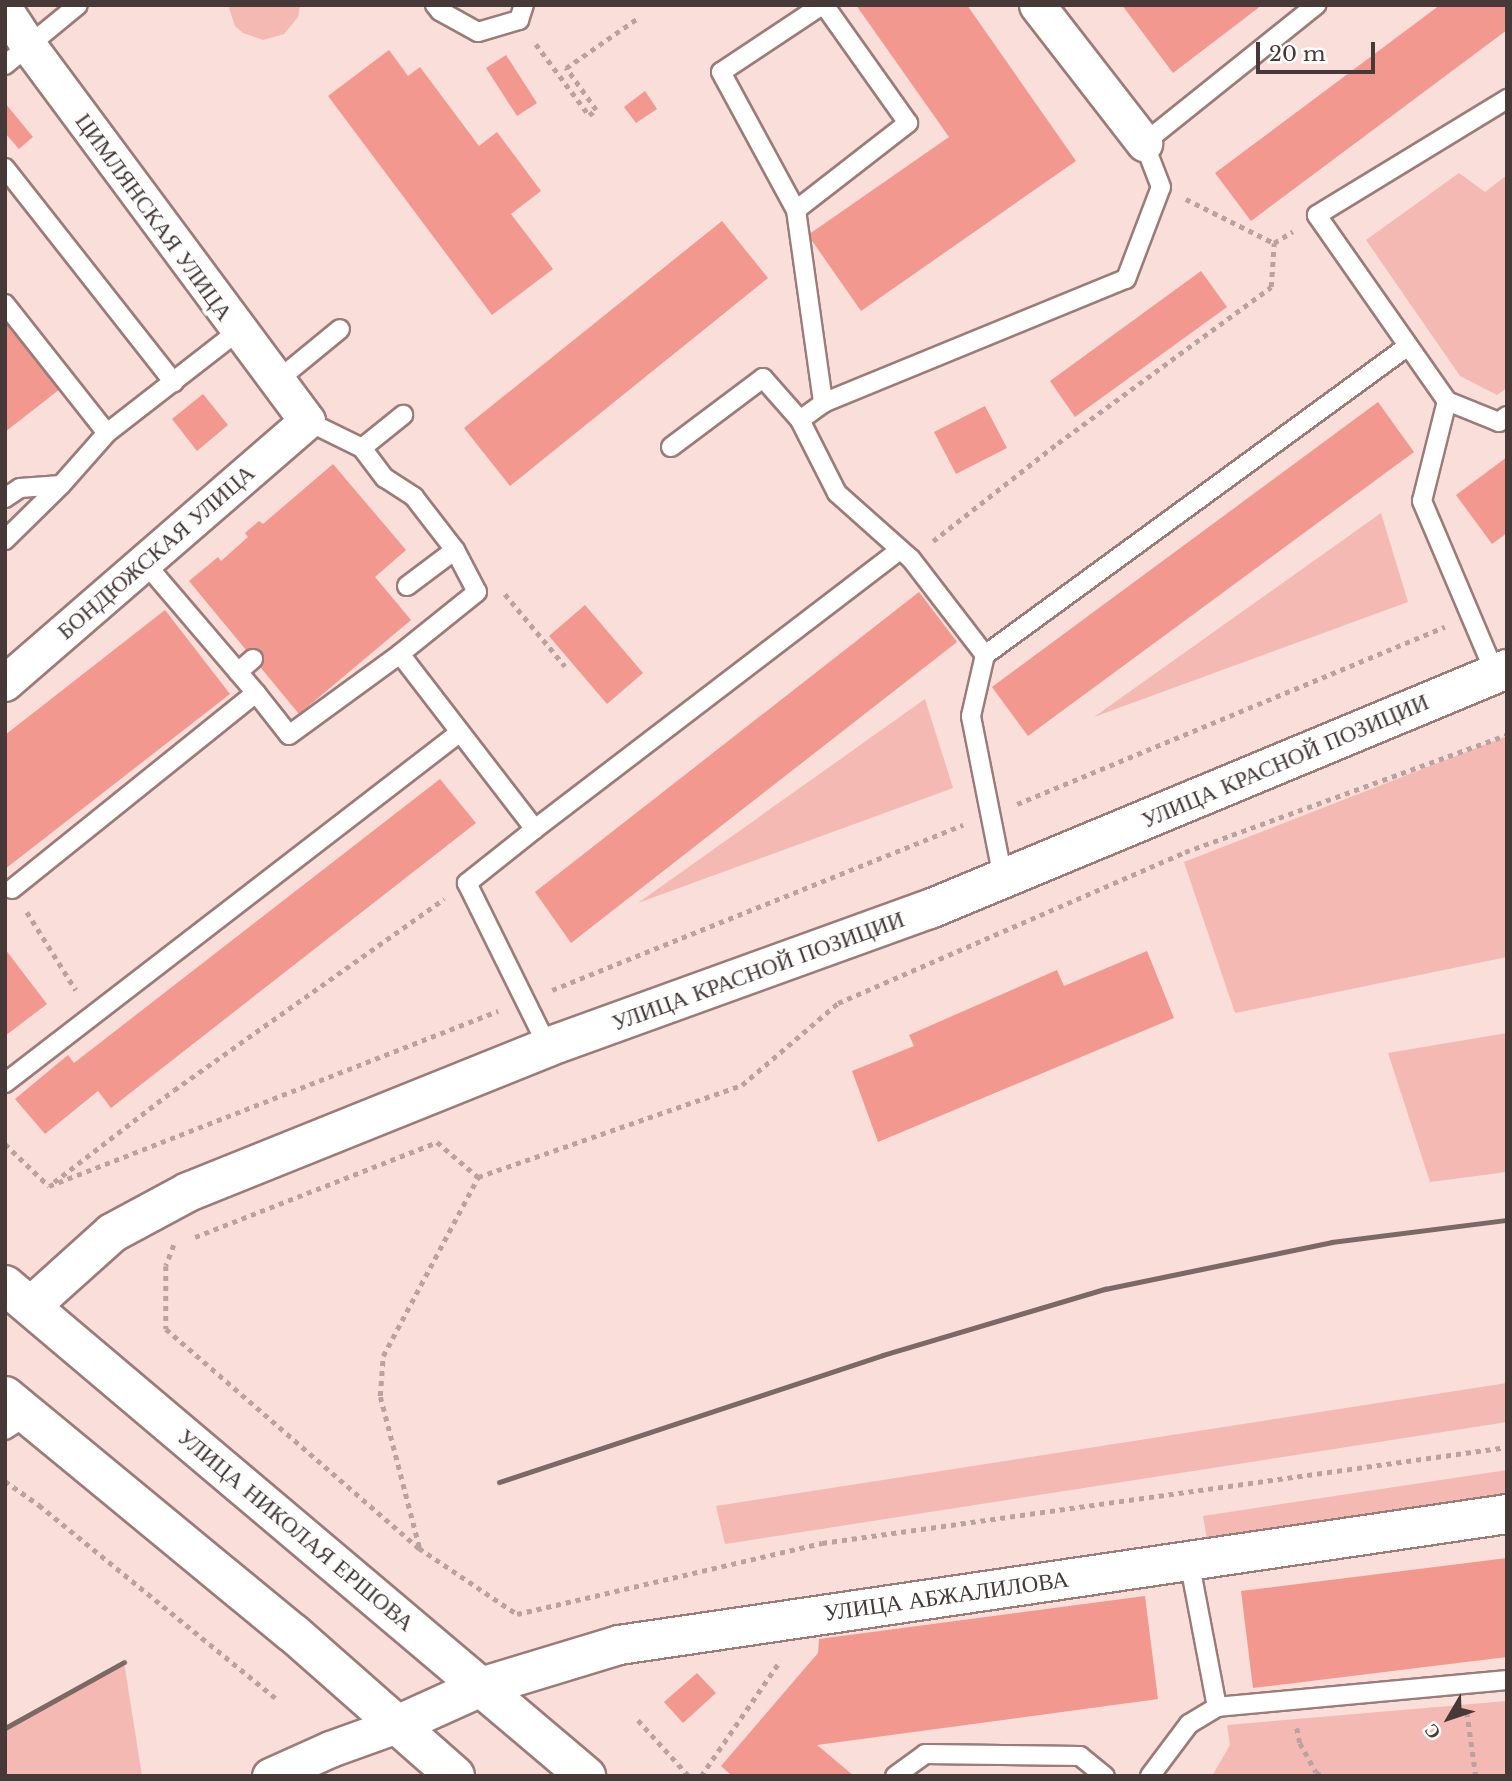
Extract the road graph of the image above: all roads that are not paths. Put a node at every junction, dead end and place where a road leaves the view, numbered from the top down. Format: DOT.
graph roads {
  1 [pos="78,5"];
  2 [pos="435,5"];
  3 [pos="823,5"];
  4 [pos="1037,5"];
  5 [pos="1316,5"];
  6 [pos="5,10"];
  7 [pos="521,13"];
  8 [pos="17,55"];
  9 [pos="1507,99"];
  10 [pos="1144,143"];
  11 [pos="5,168"];
  12 [pos="796,211"];
  13 [pos="5,304"];
  14 [pos="341,329"];
  15 [pos="238,331"];
  16 [pos="1408,346"];
  17 [pos="278,380"];
  18 [pos="174,383"];
  19 [pos="1447,401"];
  20 [pos="823,403"];
  21 [pos="403,415"];
  22 [pos="1507,416"];
  23 [pos="800,420"];
  24 [pos="307,421"];
  25 [pos="107,433"];
  26 [pos="671,447"];
  27 [pos="362,448"];
  28 [pos="61,485"];
  29 [pos="5,498"];
  30 [pos="5,540"];
  31 [pos="455,550"];
  32 [pos="904,555"];
  33 [pos="145,563"];
  34 [pos="407,586"];
  35 [pos="400,654"];
  36 [pos="985,655"];
  37 [pos="253,659"];
  38 [pos="1501,671"];
  39 [pos="238,672"];
  40 [pos="5,683"];
  41 [pos="256,693"];
  42 [pos="459,733"];
  43 [pos="535,829"];
  44 [pos="1003,878"];
  45 [pos="12,889"];
  46 [pos="548,1047"];
  47 [pos="5,1083"];
  48 [pos="18,1296"];
  49 [pos="13,1414"];
  50 [pos="1507,1514"];
  51 [pos="1189,1560"];
  52 [pos="1507,1679"];
  53 [pos="481,1687"];
  54 [pos="1217,1707"];
  55 [pos="397,1725"];
  56 [pos="270,1776"];
  57 [pos="455,1776"];
  58 [pos="586,1776"];
  59 [pos="895,1776"];
  60 [pos="1105,1776"];
  61 [pos="1150,1776"];
  1 -- 8 [label="lane"];
  2 -- 7 [label="lane"];
  3 -- 12 [label="lane"];
  3 -- 12 [label="lane"];
  4 -- 10 [label="street"];
  5 -- 10 [label="lane"];
  6 -- 8 [label="street, ЦИМЛЯНСКАЯ УЛИЦА"];
  8 -- 15 [label="street, ЦИМЛЯНСКАЯ УЛИЦА"];
  9 -- 16 [label="lane"];
  10 -- 20 [label="lane"];
  11 -- 18 [label="lane"];
  12 -- 20 [label="lane"];
  13 -- 25 [label="lane"];
  14 -- 17 [label="lane"];
  15 -- 17 [label="street, ЦИМЛЯНСКАЯ УЛИЦА"];
  15 -- 18 [label="lane"];
  16 -- 19 [label="lane"];
  16 -- 36 [label="lane"];
  17 -- 24 [label="street, ЦИМЛЯНСКАЯ УЛИЦА"];
  18 -- 25 [label="lane"];
  19 -- 22 [label="lane"];
  19 -- 38 [label="lane"];
  20 -- 23 [label="lane"];
  21 -- 27 [label="lane"];
  23 -- 26 [label="lane"];
  23 -- 32 [label="lane"];
  24 -- 27 [label="lane"];
  24 -- 33 [label="street, БОНДЮЖСКАЯ УЛИЦА"];
  25 -- 28 [label="lane"];
  27 -- 31 [label="lane"];
  28 -- 29 [label="lane"];
  28 -- 30 [label="lane"];
  31 -- 34 [label="lane"];
  31 -- 35 [label="lane"];
  32 -- 36 [label="lane"];
  32 -- 43 [label="lane"];
  33 -- 39 [label="lane"];
  33 -- 40 [label="street, БОНДЮЖСКАЯ УЛИЦА"];
  35 -- 41 [label="lane"];
  35 -- 42 [label="lane"];
  36 -- 44 [label="lane"];
  37 -- 39 [label="lane"];
  38 -- 44 [label="street, УЛИЦА КРАСНОЙ ПОЗИЦИИ"];
  39 -- 41 [label="lane"];
  41 -- 45 [label="lane"];
  42 -- 43 [label="lane"];
  42 -- 47 [label="lane"];
  43 -- 46 [label="lane"];
  44 -- 46 [label="street, УЛИЦА КРАСНОЙ ПОЗИЦИИ"];
  46 -- 48 [label="street, УЛИЦА КРАСНОЙ ПОЗИЦИИ"];
  48 -- 53 [label="street, УЛИЦА НИКОЛАЯ ЕРШОВА"];
  49 -- 55 [label="street"];
  50 -- 51 [label="street, УЛИЦА АБЖАЛИЛОВА"];
  51 -- 53 [label="street, УЛИЦА АБЖАЛИЛОВА"];
  51 -- 54 [label="lane"];
  52 -- 54 [label="lane"];
  53 -- 55 [label="street, УЛИЦА АБЖАЛИЛОВА"];
  53 -- 58 [label="street, УЛИЦА НИКОЛАЯ ЕРШОВА"];
  54 -- 61 [label="lane"];
  55 -- 56 [label="street"];
  55 -- 57 [label="street"];
  59 -- 60 [label="lane"];
}
